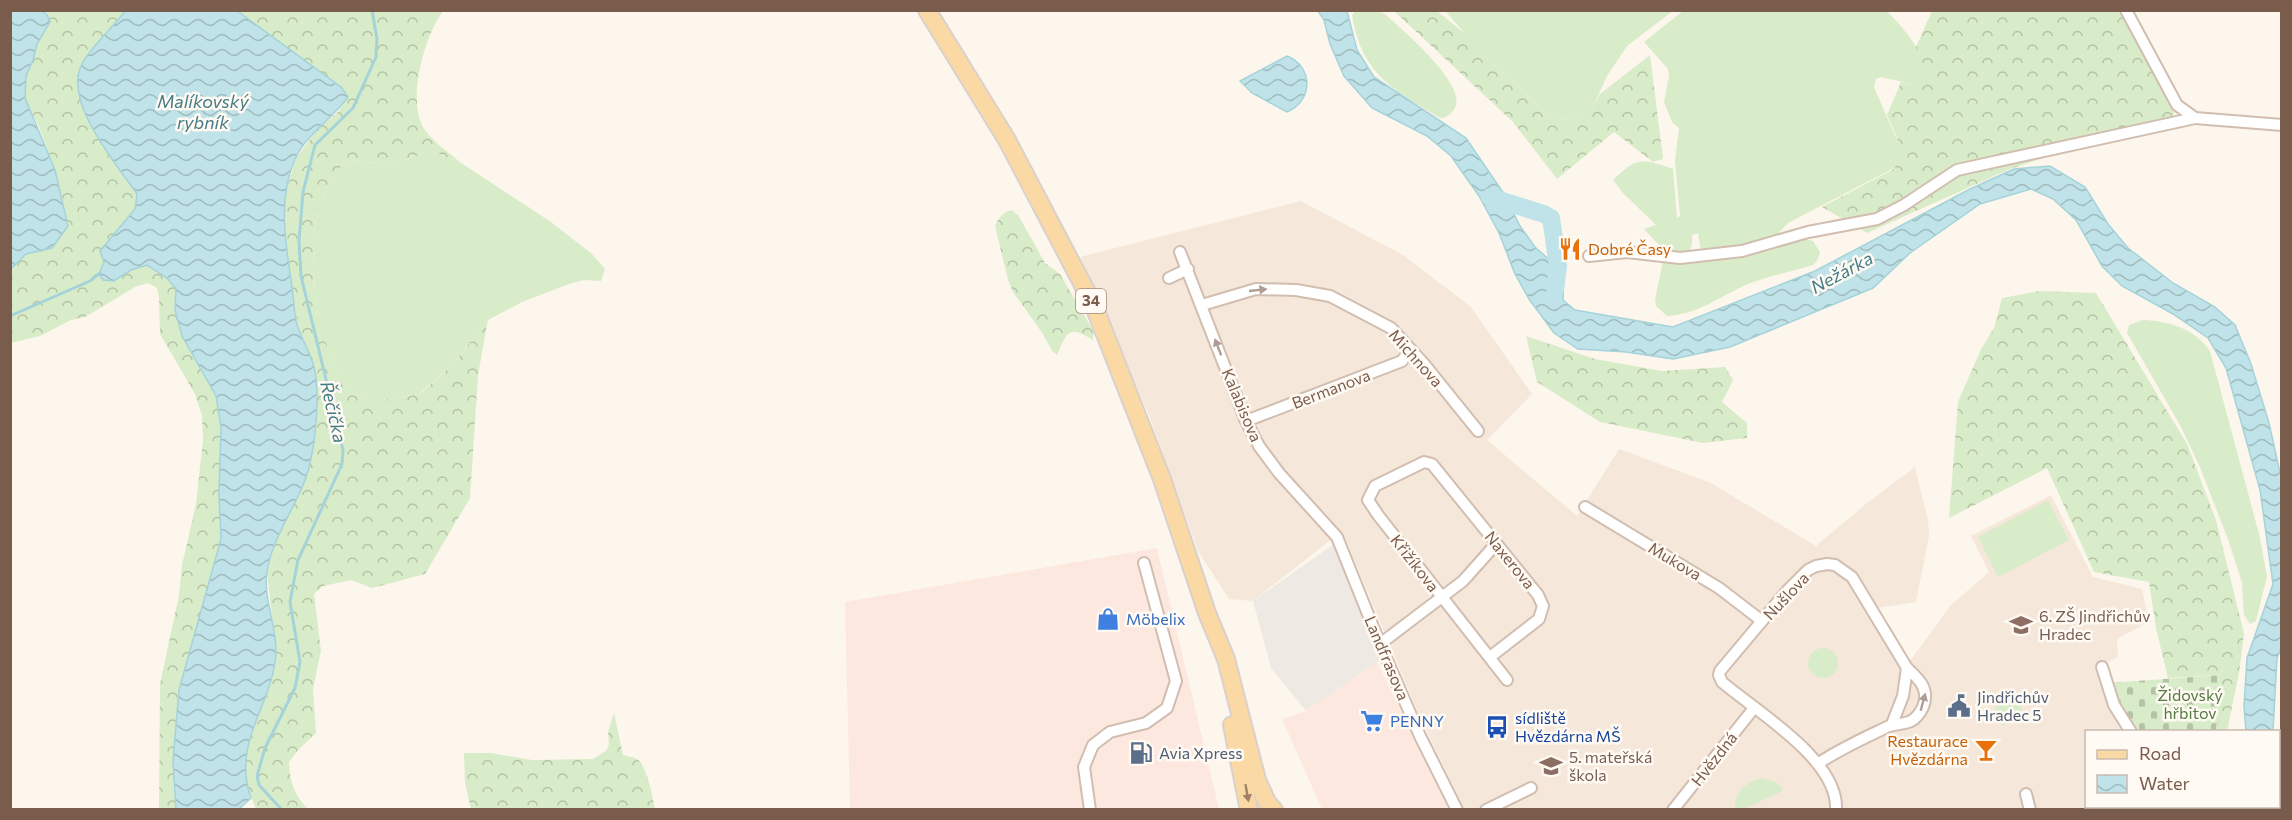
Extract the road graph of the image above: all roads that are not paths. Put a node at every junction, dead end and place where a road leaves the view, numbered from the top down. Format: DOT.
graph roads {
  1 [pos="927,10"];
  2 [pos="2126,10"];
  3 [pos="2195,118"];
  4 [pos="2282,125"];
  5 [pos="1180,252"];
  6 [pos="1589,256"];
  7 [pos="1188,269"];
  8 [pos="1169,278"];
  9 [pos="1202,305"];
  10 [pos="1410,350"];
  11 [pos="1246,421"];
  12 [pos="1478,431"];
  13 [pos="1424,462"];
  14 [pos="1585,507"];
  15 [pos="1337,537"];
  16 [pos="1496,544"];
  17 [pos="1144,563"];
  18 [pos="1442,596"];
  19 [pos="1207,613"];
  20 [pos="1762,621"];
  21 [pos="1380,644"];
  22 [pos="1490,657"];
  23 [pos="2102,667"];
  24 [pos="1906,668"];
  25 [pos="1507,680"];
  26 [pos="1754,708"];
  27 [pos="1892,724"];
  28 [pos="2130,730"];
  29 [pos="1819,763"];
  30 [pos="1531,788"];
  31 [pos="2026,794"];
  32 [pos="1090,810"];
  33 [pos="1249,810"];
  34 [pos="1274,810"];
  35 [pos="1457,810"];
  36 [pos="1486,810"];
  37 [pos="1673,810"];
  38 [pos="1836,810"];
  39 [pos="2030,810"];
  1 -- 19 [label="main road, 34"];
  2 -- 3 [label="street"];
  3 -- 4 [label="street"];
  3 -- 6 [label="street"];
  5 -- 7 [label="street, Kalabisova"];
  7 -- 8 [label="street"];
  7 -- 9 [label="street, Kalabisova"];
  9 -- 10 [label="street, Michnova, one-way"];
  11 -- 9 [label="street, Kalabisova, one-way"];
  10 -- 11 [label="street, Bermanova"];
  10 -- 12 [label="street, Michnova"];
  11 -- 15 [label="street, Kalabisova"];
  13 -- 16 [label="street, Naxerova"];
  13 -- 18 [label="street, Křižíkova"];
  14 -- 20 [label="street, Mukova"];
  15 -- 21 [label="street, Landfrasova"];
  16 -- 18 [label="street"];
  16 -- 22 [label="street, Naxerova"];
  17 -- 32 [label="street"];
  18 -- 21 [label="street"];
  18 -- 22 [label="street, Křižíkova"];
  19 -- 33 [label="main road, 34, one-way"];
  19 -- 34 [label="main road, 34"];
  20 -- 24 [label="street, Nušlova"];
  20 -- 26 [label="street, Nušlova"];
  21 -- 35 [label="street, Landfrasova"];
  22 -- 25 [label="street, Křižíkova"];
  23 -- 28 [label="street"];
  24 -- 27 [label="street"];
  27 -- 24 [label="street, Nušlova, one-way"];
  26 -- 29 [label="street"];
  26 -- 37 [label="street, Hvězdná"];
  27 -- 29 [label="street"];
  29 -- 38 [label="street"];
  30 -- 36 [label="street"];
  31 -- 39 [label="street"];
}
